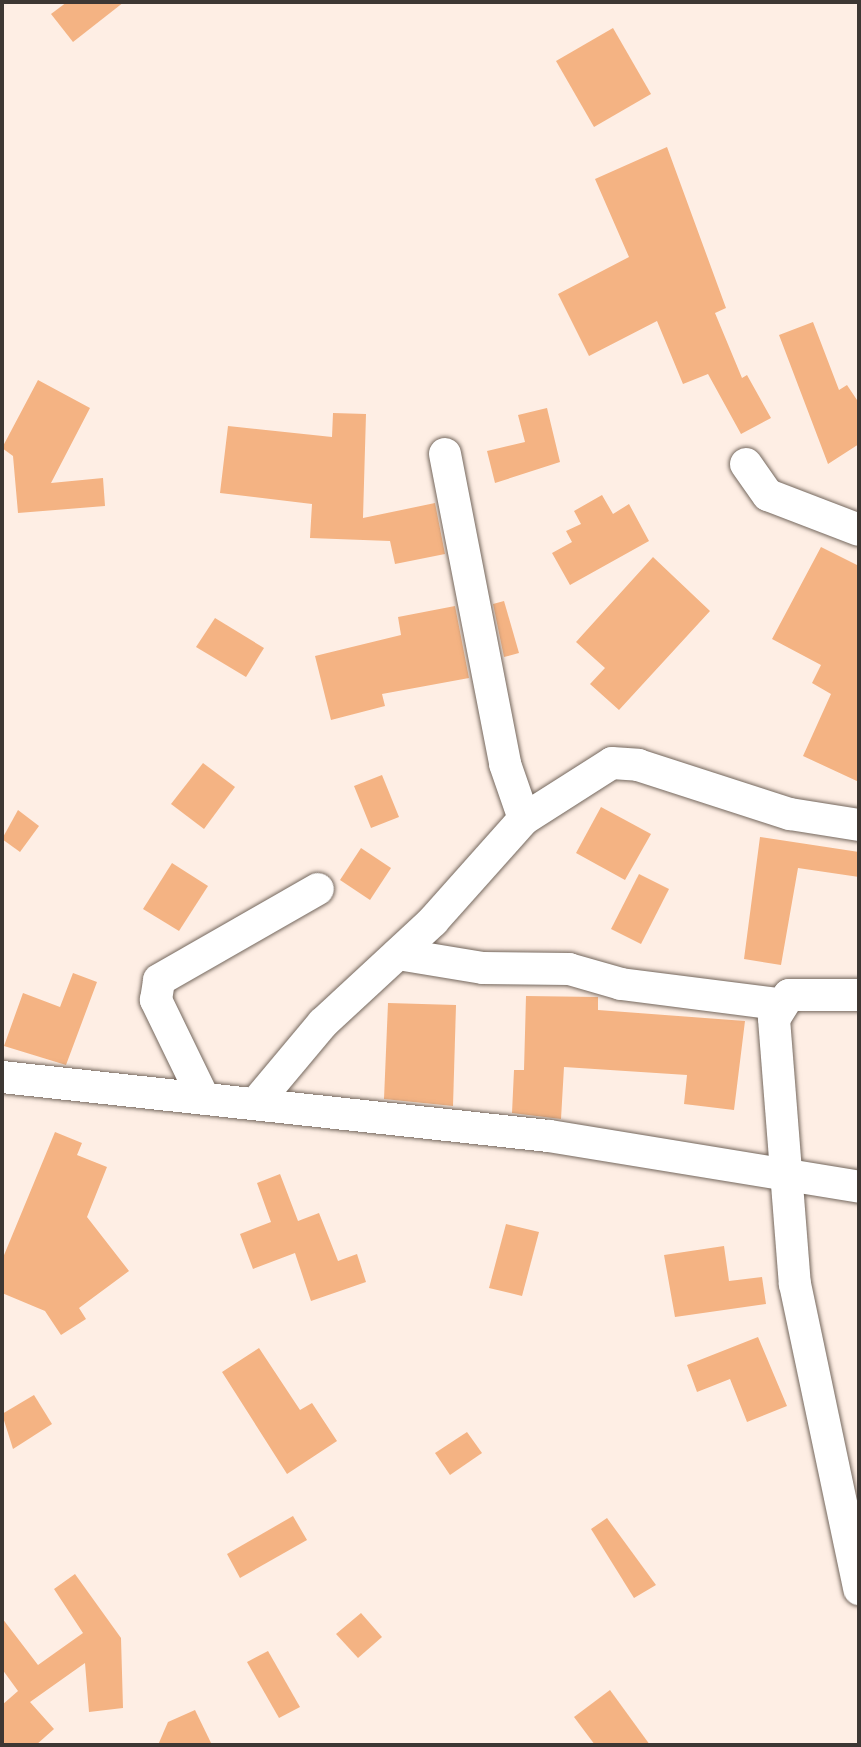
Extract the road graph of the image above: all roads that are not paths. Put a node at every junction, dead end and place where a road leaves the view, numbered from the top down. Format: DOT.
graph roads {
  1 [pos="445,454"];
  2 [pos="746,464"];
  3 [pos="859,530"];
  4 [pos="524,819"];
  5 [pos="859,825"];
  6 [pos="318,889"];
  7 [pos="398,954"];
  8 [pos="859,995"];
  9 [pos="777,1004"];
  10 [pos="2,1077"];
  11 [pos="203,1097"];
  12 [pos="256,1103"];
  13 [pos="789,1178"];
  14 [pos="859,1187"];
  15 [pos="859,1589"];
  1 -- 4 [label="street"];
  2 -- 3 [label="street"];
  4 -- 5 [label="street"];
  4 -- 7 [label="street"];
  6 -- 11 [label="street"];
  7 -- 9 [label="street"];
  7 -- 12 [label="street"];
  8 -- 9 [label="street"];
  9 -- 13 [label="street"];
  10 -- 11 [label="street"];
  11 -- 12 [label="street"];
  12 -- 13 [label="street"];
  13 -- 14 [label="street"];
  13 -- 15 [label="street"];
}
